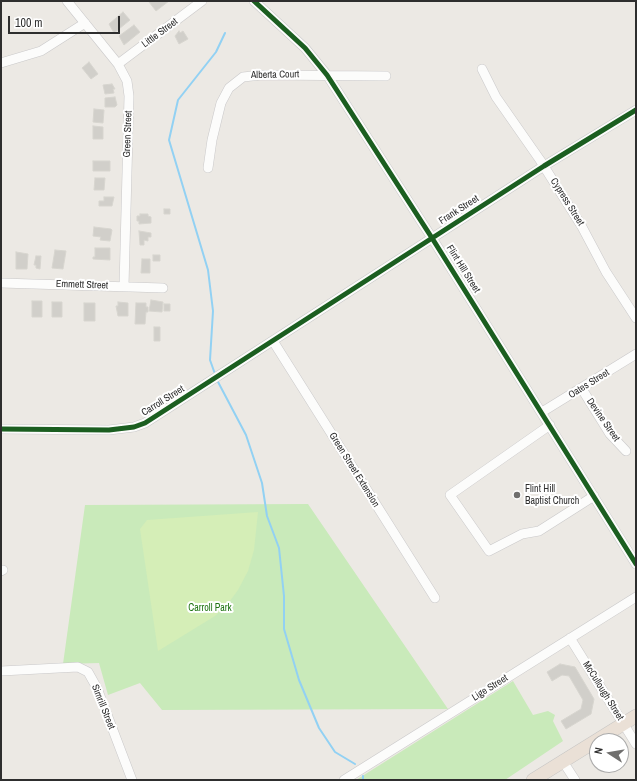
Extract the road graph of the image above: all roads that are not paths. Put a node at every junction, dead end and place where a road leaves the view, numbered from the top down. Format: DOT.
graph roads {
  1 [pos="67,1"];
  2 [pos="202,1"];
  3 [pos="254,1"];
  4 [pos="85,23"];
  5 [pos="1,63"];
  6 [pos="118,64"];
  7 [pos="482,69"];
  8 [pos="327,75"];
  9 [pos="386,76"];
  10 [pos="636,110"];
  11 [pos="544,166"];
  12 [pos="208,168"];
  13 [pos="432,238"];
  14 [pos="1,283"];
  15 [pos="124,286"];
  16 [pos="163,288"];
  17 [pos="636,318"];
  18 [pos="273,341"];
  19 [pos="636,354"];
  20 [pos="582,389"];
  21 [pos="542,412"];
  22 [pos="550,425"];
  23 [pos="1,429"];
  24 [pos="626,451"];
  25 [pos="594,496"];
  26 [pos="636,564"];
  27 [pos="636,597"];
  28 [pos="435,598"];
  29 [pos="570,638"];
  30 [pos="1,671"];
  31 [pos="636,716"];
  32 [pos="623,723"];
  33 [pos="636,744"];
  34 [pos="562,760"];
  35 [pos="132,780"];
  36 [pos="344,780"];
  37 [pos="533,780"];
  38 [pos="575,780"];
  1 -- 4 [label="street, Green Street"];
  2 -- 6 [label="street, Little Street"];
  3 -- 8 [label="street, Flint Hill Street"];
  4 -- 5 [label="street"];
  4 -- 6 [label="street, Green Street"];
  6 -- 15 [label="street, Green Street"];
  7 -- 11 [label="street, Cypress Street"];
  8 -- 9 [label="street, Alberta Court"];
  8 -- 12 [label="street, Alberta Court"];
  8 -- 13 [label="street, Flint Hill Street"];
  10 -- 11 [label="street, Frank Street"];
  11 -- 13 [label="street, Frank Street"];
  11 -- 17 [label="street, Cypress Street"];
  13 -- 18 [label="street, Frank Street"];
  13 -- 21 [label="street, Flint Hill Street"];
  14 -- 15 [label="street, Emmett Street"];
  15 -- 16 [label="street, Emmett Street"];
  18 -- 23 [label="street, Carroll Street"];
  18 -- 28 [label="street, Green Street Extension"];
  19 -- 20 [label="street, Oates Street"];
  20 -- 21 [label="street, Oates Street"];
  20 -- 24 [label="street, Devine Street"];
  21 -- 22 [label="street, Flint Hill Street"];
  22 -- 25 [label="street, Flint Hill Street"];
  22 -- 25 [label="street"];
  25 -- 26 [label="street, Flint Hill Street"];
  27 -- 29 [label="street, Lige Street"];
  29 -- 32 [label="street, McCullough Street"];
  29 -- 36 [label="street, Lige Street"];
  30 -- 35 [label="street, Simrill Street"];
  31 -- 32 [label="highway"];
  32 -- 33 [label="street, McCullough Street"];
  32 -- 34 [label="highway"];
  34 -- 37 [label="highway"];
  34 -- 38 [label="street"];
}
